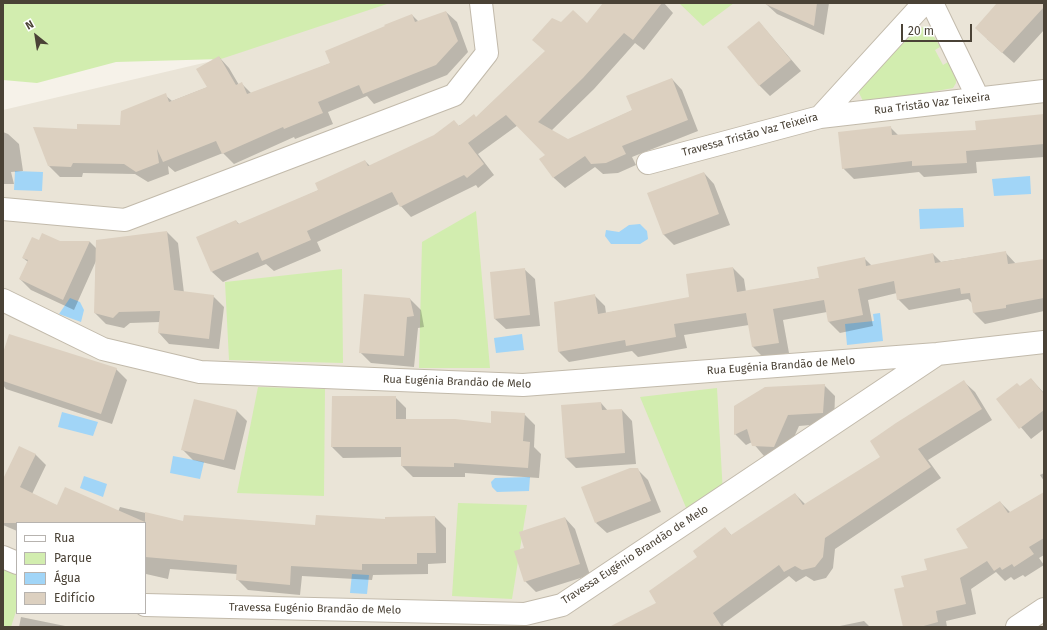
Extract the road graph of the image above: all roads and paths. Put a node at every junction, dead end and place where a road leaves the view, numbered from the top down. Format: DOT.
graph roads {
  1 [pos="481,3"];
  2 [pos="924,3"];
  3 [pos="932,3"];
  4 [pos="1044,90"];
  5 [pos="978,98"];
  6 [pos="820,117"];
  7 [pos="648,163"];
  8 [pos="3,210"];
  9 [pos="3,300"];
  10 [pos="1044,342"];
  11 [pos="937,354"];
  12 [pos="3,557"];
  13 [pos="16,563"];
  14 [pos="146,605"];
  15 [pos="1044,609"];
  16 [pos="1017,627"];
  1 -- 8 [label="street"];
  2 -- 6 [label="street, Travessa Tristão Vaz Teixeira"];
  3 -- 5 [label="street"];
  4 -- 5 [label="street, Rua Tristão Vaz Teixeira"];
  5 -- 6 [label="street, Rua Tristão Vaz Teixeira"];
  6 -- 7 [label="street, Travessa Tristão Vaz Teixeira"];
  9 -- 11 [label="street, Rua Eugénia Brandão de Melo"];
  10 -- 11 [label="street, Rua Eugénia Brandão de Melo"];
  11 -- 14 [label="street, Travessa Eugénio Brandão de Melo"];
  12 -- 13 [label="street"];
  15 -- 16 [label="street"];
}
